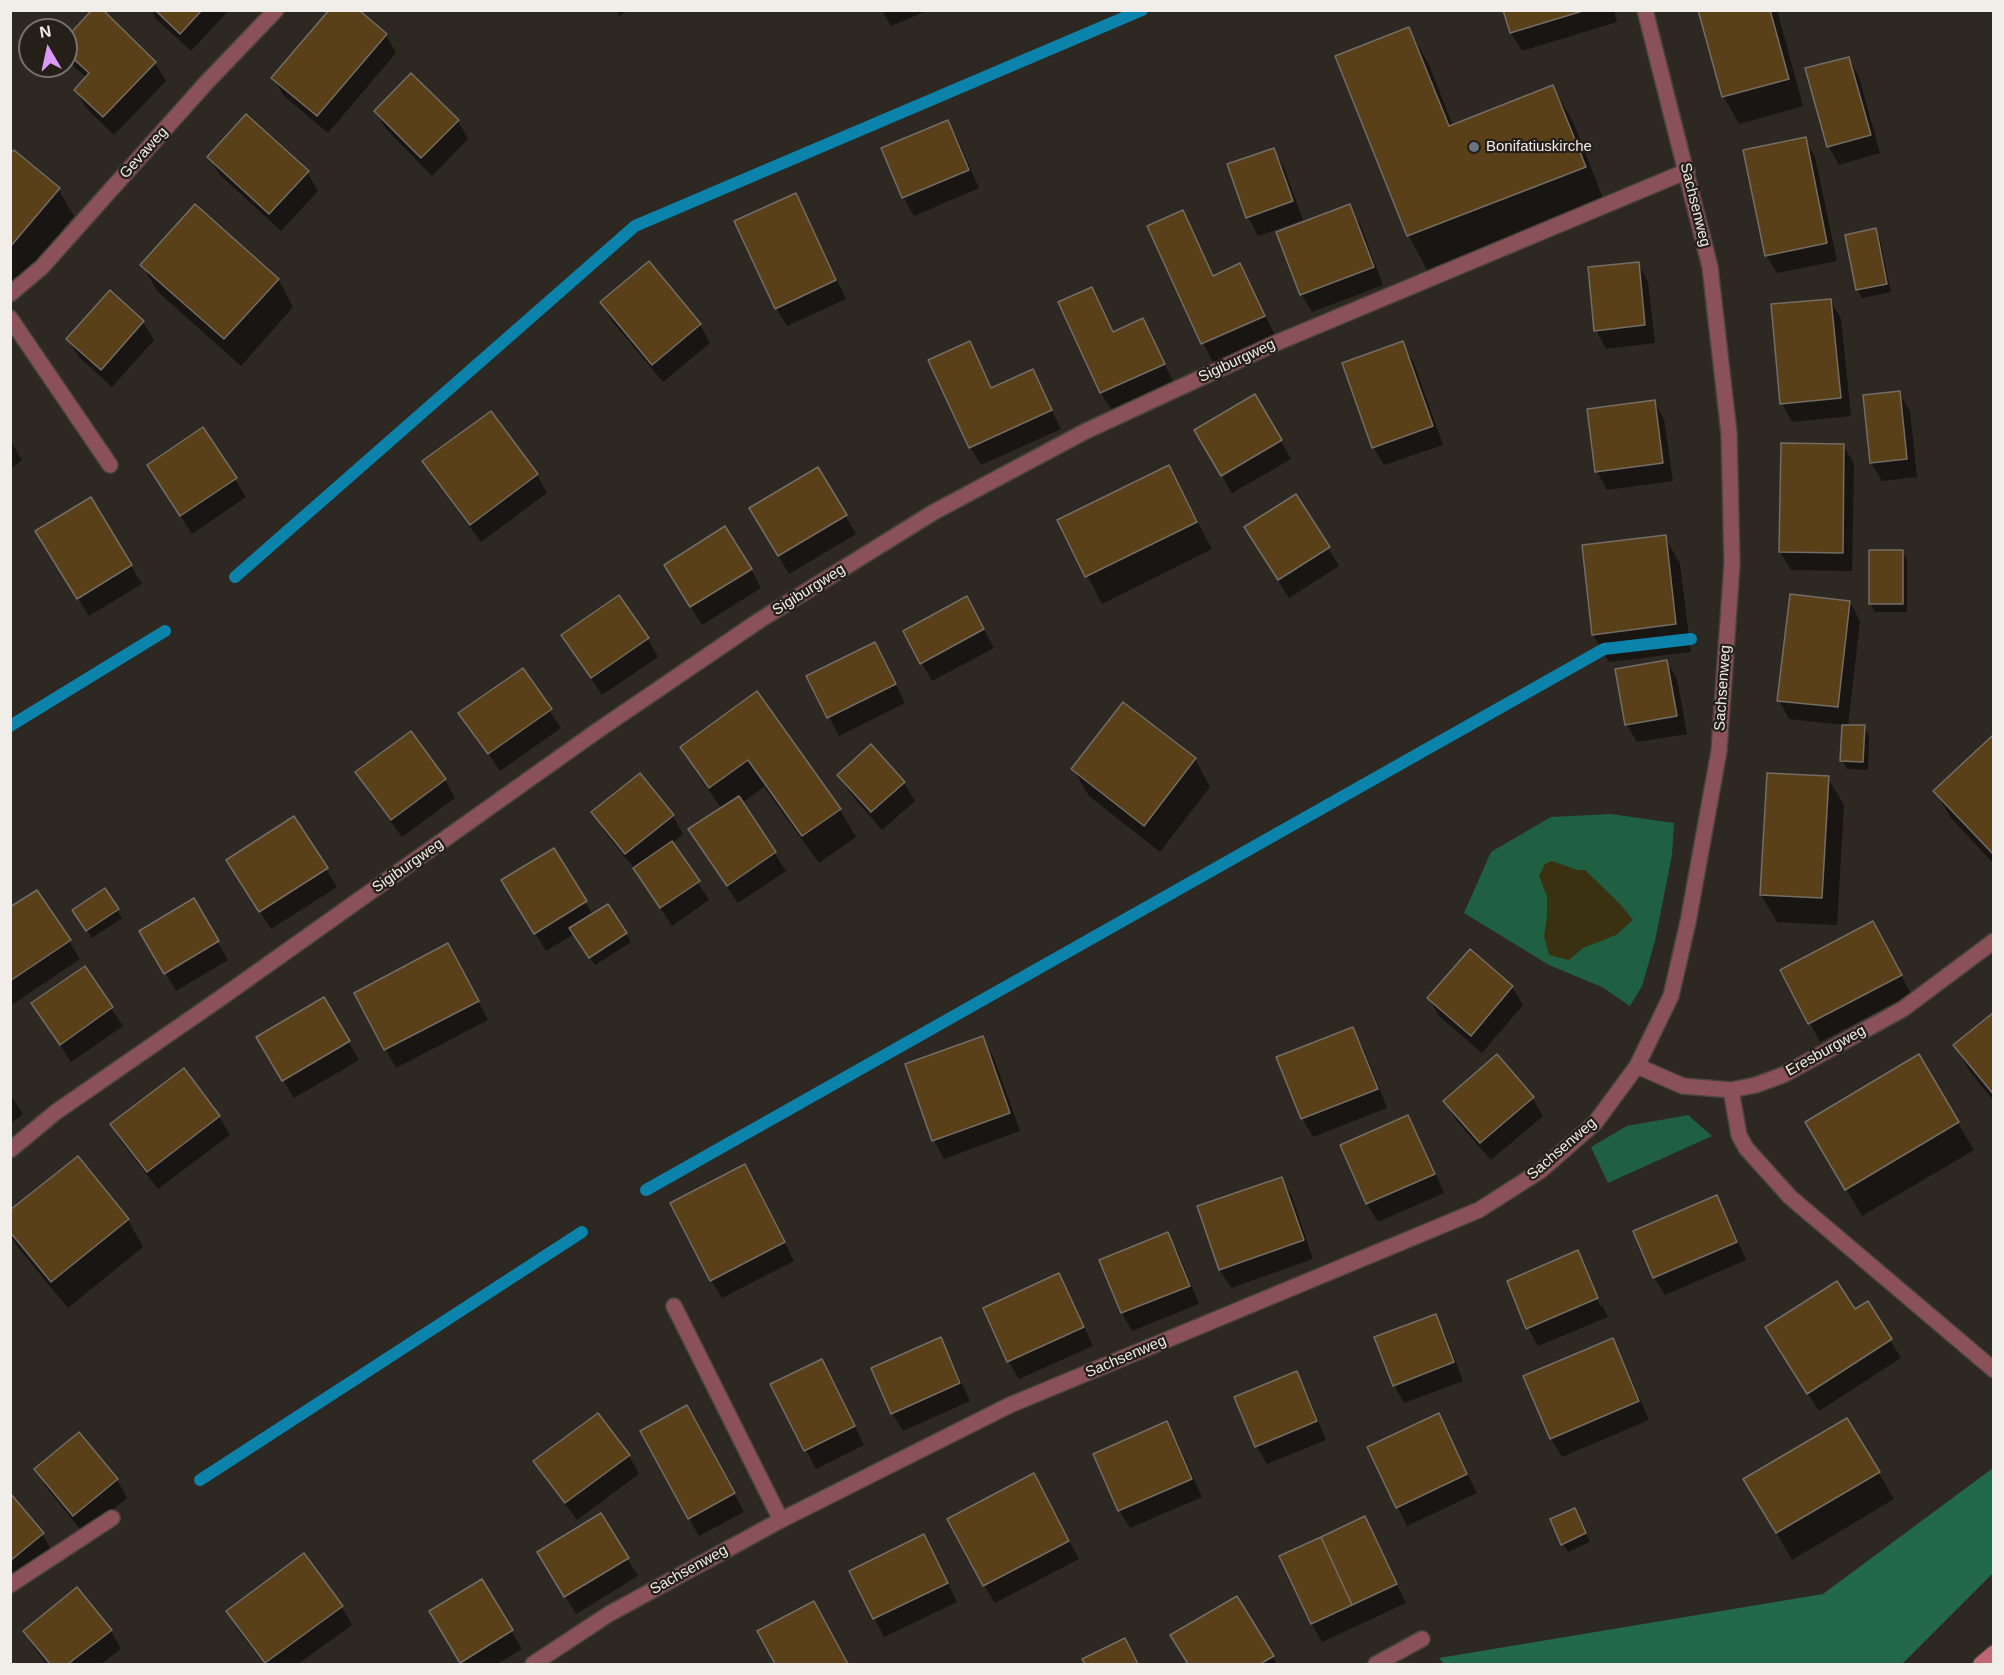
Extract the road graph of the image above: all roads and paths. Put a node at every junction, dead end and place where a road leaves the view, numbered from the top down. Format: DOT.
graph roads {
  1 [pos="276,10"];
  2 [pos="1645,10"];
  3 [pos="1687,171"];
  4 [pos="10,294"];
  5 [pos="10,318"];
  6 [pos="110,465"];
  7 [pos="1994,941"];
  8 [pos="1637,1066"];
  9 [pos="1731,1090"];
  10 [pos="10,1150"];
  11 [pos="674,1306"];
  12 [pos="1994,1370"];
  13 [pos="112,1518"];
  14 [pos="781,1520"];
  15 [pos="10,1585"];
  16 [pos="1422,1639"];
  17 [pos="1994,1653"];
  18 [pos="533,1665"];
  19 [pos="1376,1665"];
  20 [pos="1981,1665"];
  1 -- 4 [label="street, Gevaweg"];
  2 -- 3 [label="street, Sachsenweg"];
  3 -- 8 [label="street, Sachsenweg"];
  3 -- 10 [label="street, Sigiburgweg"];
  5 -- 6 [label="street"];
  7 -- 9 [label="street, Eresburgweg"];
  8 -- 9 [label="street, Eresburgweg"];
  8 -- 14 [label="street, Sachsenweg"];
  9 -- 12 [label="street"];
  11 -- 14 [label="street"];
  13 -- 15 [label="street"];
  14 -- 18 [label="street, Sachsenweg"];
  16 -- 19 [label="street"];
  17 -- 20 [label="main road"];
}
